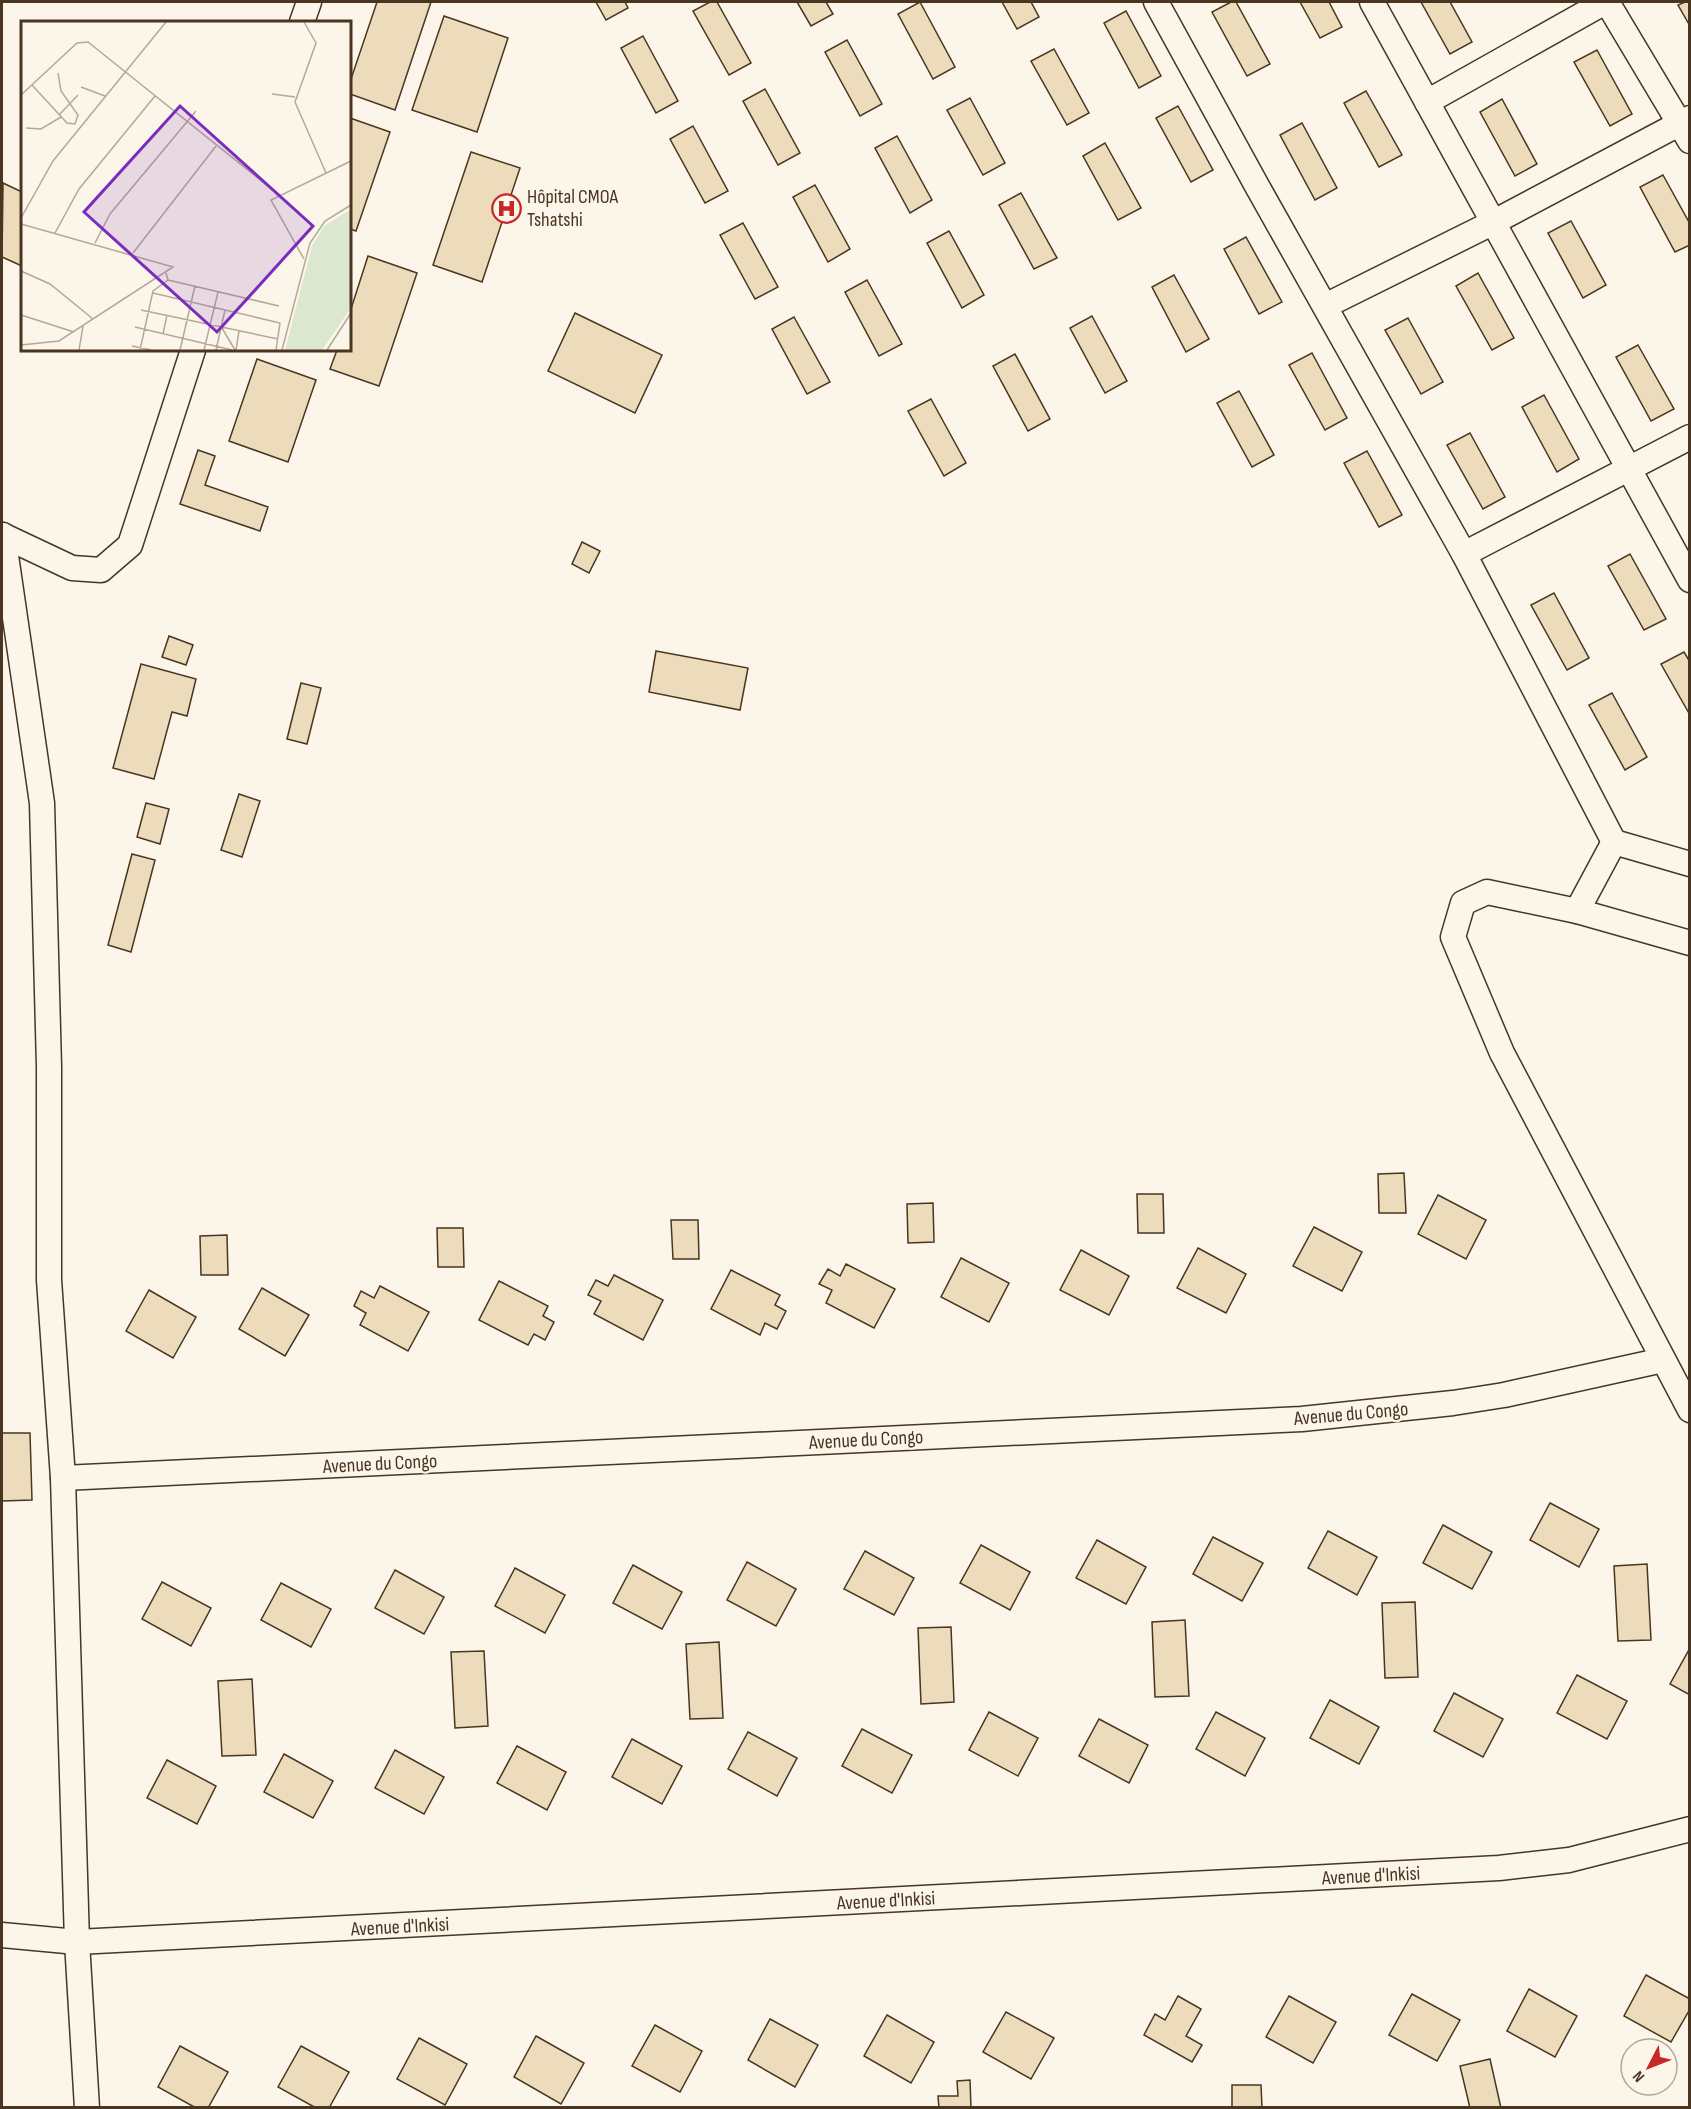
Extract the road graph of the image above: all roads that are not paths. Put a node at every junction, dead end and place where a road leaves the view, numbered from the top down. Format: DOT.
graph roads {
  1 [pos="309,2"];
  2 [pos="1156,2"];
  3 [pos="1372,2"];
  4 [pos="1606,2"];
  5 [pos="302,21"];
  6 [pos="1427,102"];
  7 [pos="1686,128"];
  8 [pos="1492,223"];
  9 [pos="1325,306"];
  10 [pos="193,351"];
  11 [pos="1689,437"];
  12 [pos="1628,469"];
  13 [pos="2,535"];
  14 [pos="1464,554"];
  15 [pos="1689,580"];
  16 [pos="1614,842"];
  17 [pos="1689,864"];
  18 [pos="1577,911"];
  19 [pos="1689,944"];
  20 [pos="1663,1360"];
  21 [pos="1689,1410"];
  22 [pos="63,1478"];
  23 [pos="1689,1829"];
  24 [pos="2,1935"];
  25 [pos="78,1942"];
  26 [pos="87,2108"];
  1 -- 5 [label="street"];
  2 -- 9 [label="street"];
  3 -- 6 [label="street"];
  4 -- 6 [label="street"];
  4 -- 7 [label="street"];
  6 -- 8 [label="street"];
  7 -- 8 [label="street"];
  8 -- 9 [label="street"];
  8 -- 12 [label="street"];
  9 -- 14 [label="street"];
  10 -- 13 [label="street"];
  11 -- 12 [label="street"];
  12 -- 14 [label="street"];
  12 -- 15 [label="street"];
  13 -- 22 [label="street"];
  14 -- 16 [label="street"];
  16 -- 17 [label="street"];
  16 -- 18 [label="street"];
  18 -- 19 [label="street"];
  18 -- 20 [label="street"];
  20 -- 21 [label="street"];
  20 -- 22 [label="street, Avenue du Congo"];
  22 -- 25 [label="street"];
  23 -- 25 [label="street, Avenue d'Inkisi"];
  24 -- 25 [label="street, Avenue d'Inkisi"];
  25 -- 26 [label="street"];
}
